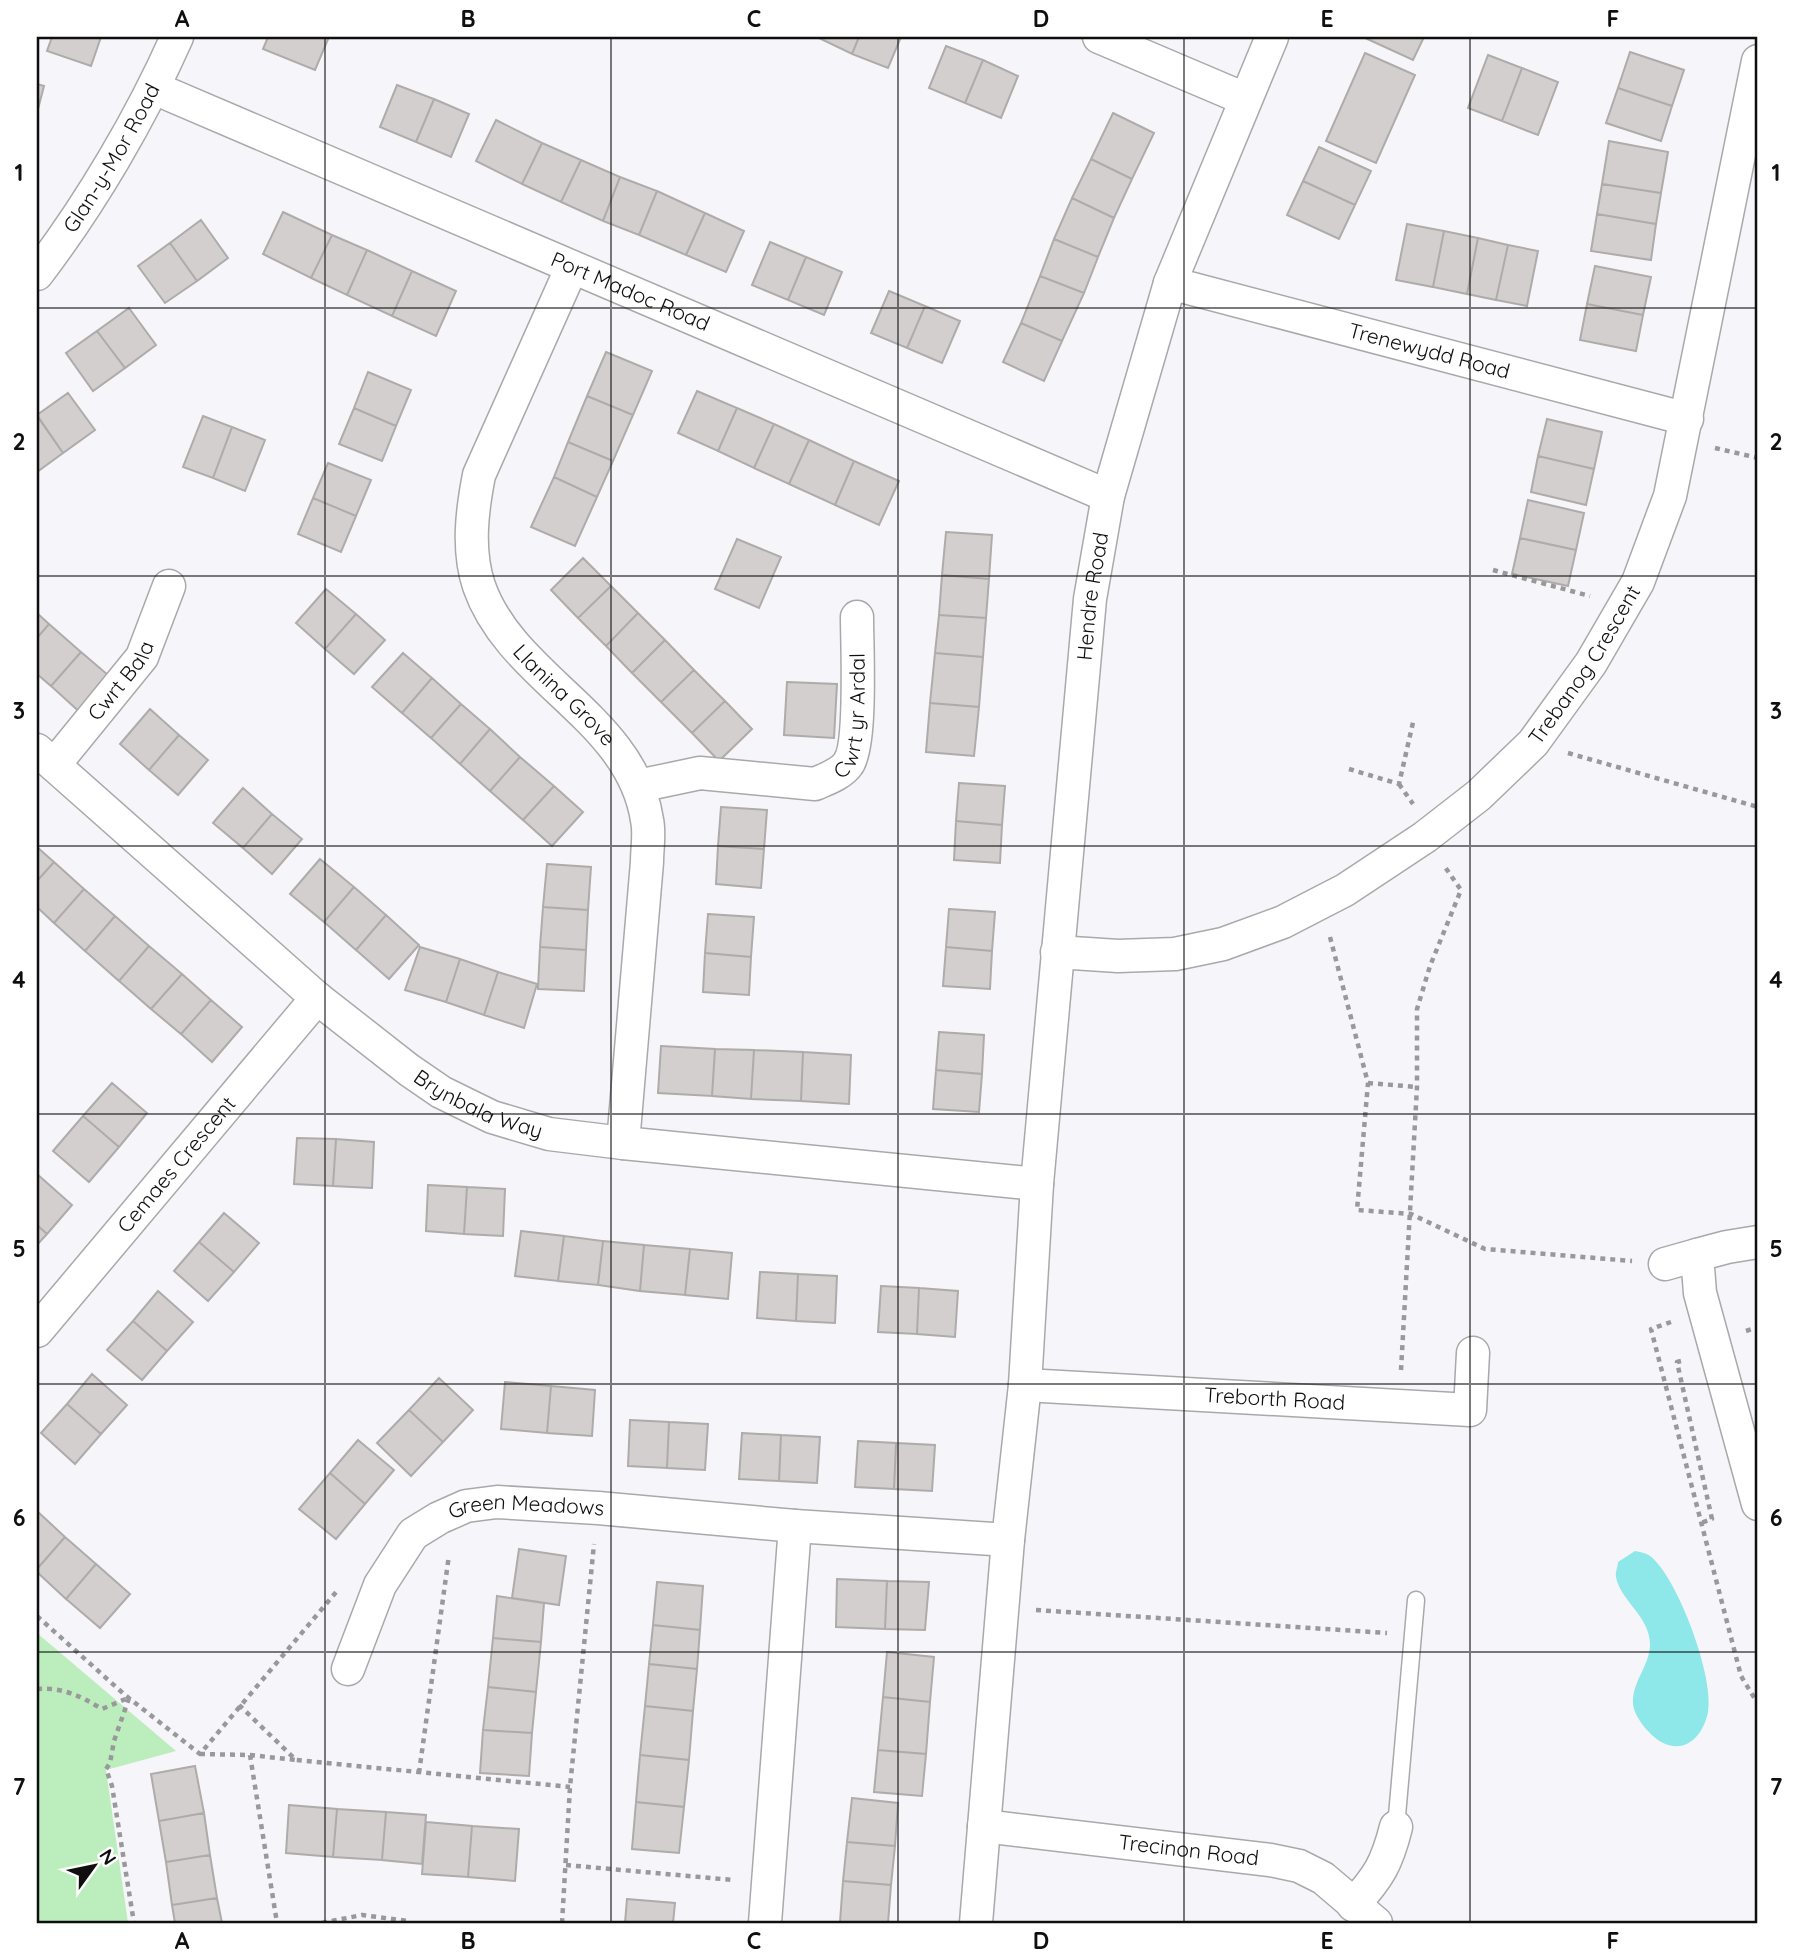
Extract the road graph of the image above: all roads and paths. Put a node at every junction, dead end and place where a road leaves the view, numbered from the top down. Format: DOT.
graph roads {
  1 [pos="177,37"];
  2 [pos="1099,37"];
  3 [pos="1272,37"];
  4 [pos="1758,61"];
  5 [pos="154,88"];
  6 [pos="1245,99"];
  7 [pos="572,267"];
  8 [pos="37,274"];
  9 [pos="1170,283"];
  10 [pos="1684,430"];
  11 [pos="1758,458"];
  12 [pos="1108,496"];
  13 [pos="1493,570"];
  14 [pos="169,586"];
  15 [pos="1624,606"];
  16 [pos="857,617"];
  17 [pos="1414,718"];
  18 [pos="1533,743"];
  19 [pos="45,757"];
  20 [pos="1349,769"];
  21 [pos="638,786"];
  22 [pos="1758,807"];
  23 [pos="1425,838"];
  24 [pos="1321,902"];
  25 [pos="1057,952"];
  26 [pos="317,998"];
  27 [pos="1368,1083"];
  28 [pos="1417,1087"];
  29 [pos="622,1143"];
  30 [pos="1037,1184"];
  31 [pos="1411,1214"];
  32 [pos="1758,1242"];
  33 [pos="1697,1255"];
  34 [pos="1665,1264"];
  35 [pos="1704,1310"];
  36 [pos="37,1331"];
  37 [pos="1715,1350"];
  38 [pos="1473,1353"];
  39 [pos="1024,1385"];
  40 [pos="1398,1406"];
  41 [pos="1758,1504"];
  42 [pos="598,1508"];
  43 [pos="455,1511"];
  44 [pos="1702,1523"];
  45 [pos="795,1526"];
  46 [pos="1009,1540"];
  47 [pos="339,1588"];
  48 [pos="1416,1600"];
  49 [pos="1002,1608"];
  50 [pos="37,1616"];
  51 [pos="1413,1635"];
  52 [pos="348,1669"];
  53 [pos="37,1689"];
  54 [pos="129,1698"];
  55 [pos="1758,1704"];
  56 [pos="239,1705"];
  57 [pos="200,1754"];
  58 [pos="250,1755"];
  59 [pos="296,1760"];
  60 [pos="419,1773"];
  61 [pos="570,1787"];
  62 [pos="984,1826"];
  63 [pos="1396,1827"];
  64 [pos="566,1865"];
  65 [pos="768,1883"];
  66 [pos="1364,1914"];
  67 [pos="134,1923"];
  68 [pos="277,1923"];
  69 [pos="322,1923"];
  70 [pos="408,1923"];
  71 [pos="562,1923"];
  72 [pos="765,1923"];
  73 [pos="975,1923"];
  1 -- 5 [label="street, Glan-y-Mor Road"];
  2 -- 6 [label="street"];
  3 -- 6 [label="street, Hendre Road"];
  4 -- 10 [label="street, Trebanog Crescent"];
  5 -- 7 [label="street, Port Madoc Road"];
  5 -- 8 [label="street, Glan-y-Mor Road"];
  6 -- 9 [label="street, Hendre Road"];
  7 -- 12 [label="street, Port Madoc Road"];
  7 -- 21 [label="street, Llanina Grove"];
  9 -- 10 [label="street, Trenewydd Road"];
  9 -- 12 [label="street, Hendre Road"];
  10 -- 11 [label="path"];
  10 -- 15 [label="street, Trebanog Crescent"];
  12 -- 25 [label="street, Hendre Road"];
  13 -- 15 [label="path"];
  14 -- 19 [label="street, Cwrt Bala"];
  15 -- 18 [label="street, Trebanog Crescent"];
  16 -- 21 [label="street, Cwrt yr Ardal"];
  17 -- 20 [label="path"];
  18 -- 22 [label="path"];
  18 -- 23 [label="street, Trebanog Crescent"];
  19 -- 26 [label="street, Brynbala Way"];
  21 -- 29 [label="street, Llanina Grove"];
  23 -- 24 [label="street, Trebanog Crescent"];
  23 -- 28 [label="path"];
  24 -- 25 [label="street, Trebanog Crescent"];
  24 -- 27 [label="path"];
  25 -- 30 [label="street, Hendre Road"];
  26 -- 29 [label="street, Brynbala Way"];
  26 -- 36 [label="street, Cemaes Crescent"];
  27 -- 28 [label="path"];
  27 -- 31 [label="path"];
  28 -- 31 [label="path"];
  29 -- 30 [label="street, Brynbala Way"];
  30 -- 39 [label="street, Hendre Road"];
  31 -- 34 [label="path"];
  31 -- 40 [label="path"];
  32 -- 33 [label="street"];
  33 -- 34 [label="street"];
  33 -- 35 [label="street"];
  35 -- 37 [label="street"];
  35 -- 44 [label="path"];
  37 -- 41 [label="street"];
  37 -- 44 [label="path"];
  38 -- 40 [label="street, Treborth Road"];
  39 -- 40 [label="street, Treborth Road"];
  39 -- 46 [label="street, Hendre Road"];
  42 -- 43 [label="street, Green Meadows"];
  42 -- 45 [label="street, Green Meadows"];
  42 -- 61 [label="path"];
  43 -- 52 [label="street, Green Meadows"];
  43 -- 60 [label="path"];
  44 -- 55 [label="path"];
  45 -- 46 [label="street, Green Meadows"];
  45 -- 65 [label="street"];
  46 -- 49 [label="street, Hendre Road"];
  47 -- 56 [label="path"];
  48 -- 51 [label="lane"];
  49 -- 51 [label="path"];
  49 -- 62 [label="street, Hendre Road"];
  50 -- 54 [label="path"];
  51 -- 63 [label="lane"];
  53 -- 54 [label="path"];
  54 -- 57 [label="path"];
  54 -- 67 [label="path"];
  56 -- 57 [label="path"];
  56 -- 59 [label="path"];
  57 -- 58 [label="path"];
  58 -- 59 [label="path"];
  58 -- 68 [label="path"];
  59 -- 60 [label="path"];
  60 -- 61 [label="path"];
  61 -- 64 [label="path"];
  62 -- 66 [label="street, Trecinon Road"];
  62 -- 73 [label="street, Hendre Road"];
  63 -- 66 [label="street"];
  64 -- 65 [label="path"];
  64 -- 71 [label="path"];
  65 -- 72 [label="street"];
  69 -- 70 [label="path"];
}
